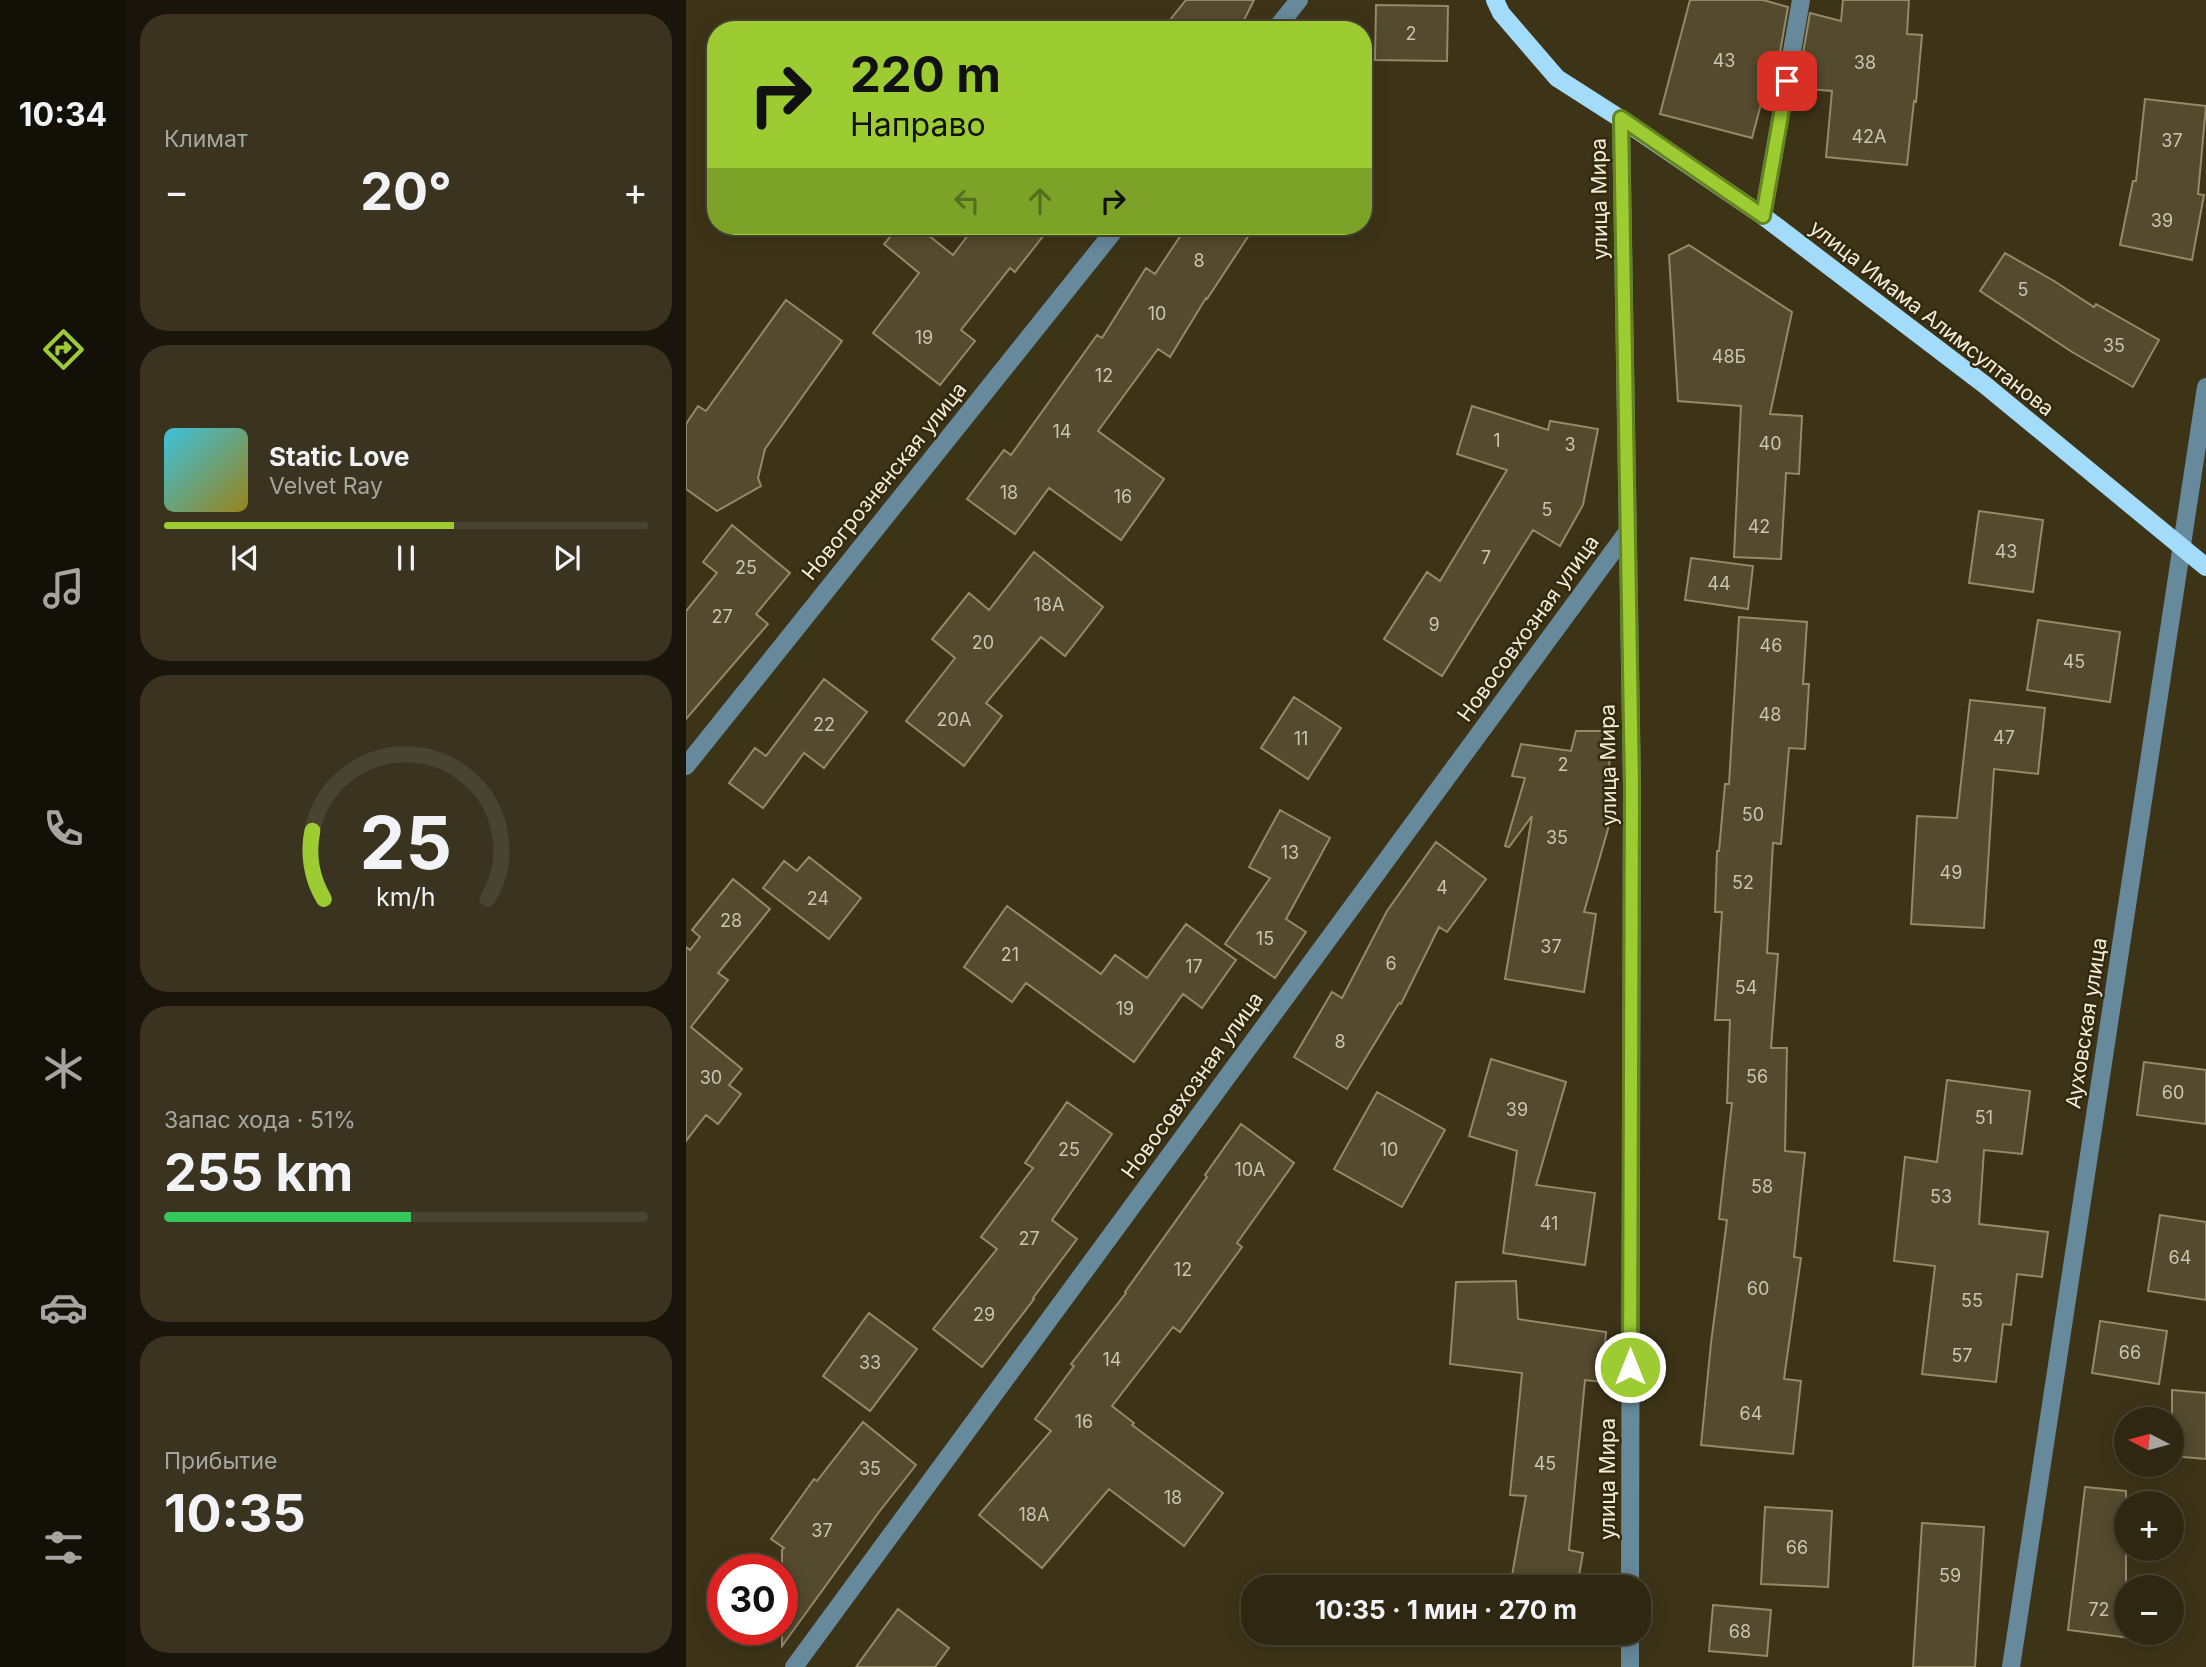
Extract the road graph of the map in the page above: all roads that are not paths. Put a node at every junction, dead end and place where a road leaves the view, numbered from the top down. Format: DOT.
graph roads {
  1 [pos="1299,0"];
  2 [pos="1495,0"];
  3 [pos="1801,0"];
  4 [pos="1282,21"];
  5 [pos="1621,118"];
  6 [pos="1763,216"];
  7 [pos="1111,235"];
  8 [pos="2206,387"];
  9 [pos="1628,531"];
  10 [pos="2182,547"];
  11 [pos="2206,567"];
  12 [pos="686,766"];
  13 [pos="1630,1575"];
  14 [pos="1630,1645"];
  15 [pos="794,1667"];
  16 [pos="1630,1667"];
  17 [pos="2011,1667"];
  1 -- 4 [label="street"];
  2 -- 5 [label="main road, улица Мира"];
  3 -- 6 [label="street"];
  5 -- 6 [label="main road, улица Имама Алимсултанова"];
  5 -- 9 [label="street, улица Мира"];
  6 -- 10 [label="main road, улица Имама Алимсултанова"];
  7 -- 12 [label="street, Новогрозненская улица"];
  8 -- 10 [label="street, Ауховская улица"];
  9 -- 13 [label="street, улица Мира"];
  9 -- 15 [label="street, Новосовхозная улица"];
  10 -- 11 [label="main road, улица Имама Алимсултанова"];
  10 -- 17 [label="street, Ауховская улица"];
  14 -- 16 [label="street"];
}
